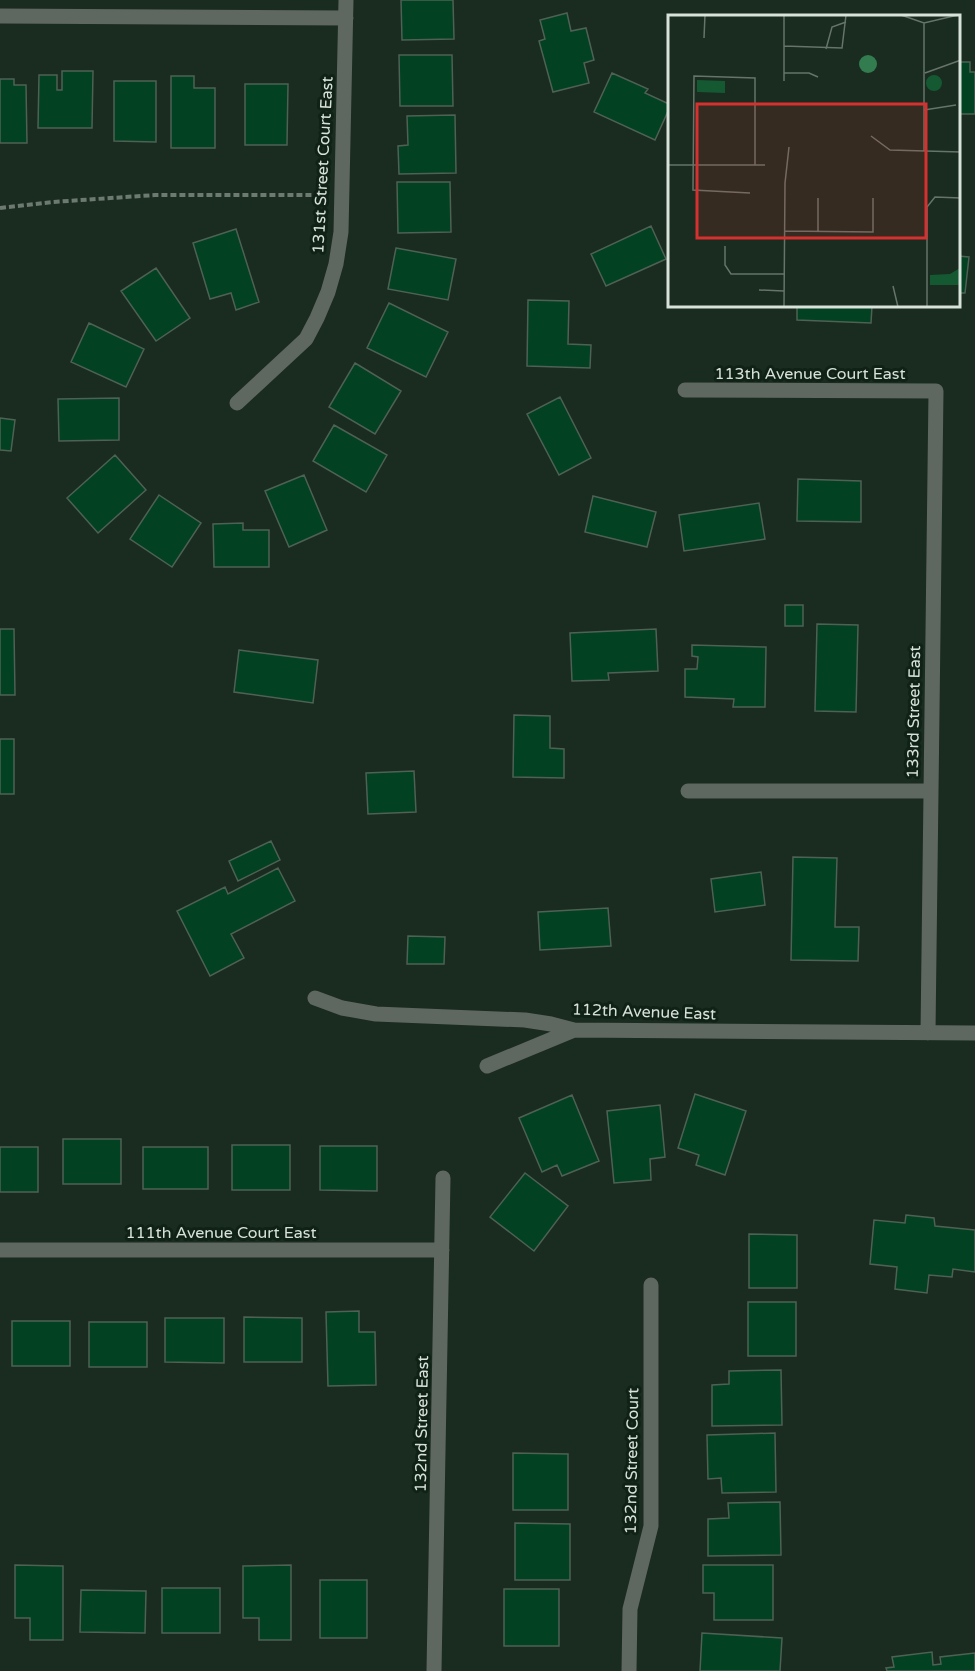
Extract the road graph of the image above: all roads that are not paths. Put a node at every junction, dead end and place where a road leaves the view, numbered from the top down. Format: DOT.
graph roads {
  1 [pos="43,0"];
  2 [pos="346,0"];
  3 [pos="0,16"];
  4 [pos="43,16"];
  5 [pos="346,18"];
  6 [pos="685,390"];
  7 [pos="936,391"];
  8 [pos="237,403"];
  9 [pos="688,791"];
  10 [pos="930,791"];
  11 [pos="315,998"];
  12 [pos="574,1030"];
  13 [pos="928,1033"];
  14 [pos="975,1034"];
  15 [pos="487,1066"];
  16 [pos="443,1178"];
  17 [pos="0,1250"];
  18 [pos="442,1250"];
  19 [pos="651,1285"];
  20 [pos="434,1671"];
  21 [pos="629,1671"];
  1 -- 4 [label="street"];
  2 -- 5 [label="street, 131st Street Court East"];
  3 -- 4 [label="street"];
  4 -- 5 [label="street"];
  5 -- 8 [label="street, 131st Street Court East"];
  6 -- 7 [label="street, 113th Avenue Court East"];
  7 -- 10 [label="street, 133rd Street East"];
  9 -- 10 [label="street"];
  10 -- 13 [label="street, 133rd Street East"];
  11 -- 12 [label="street, 112th Avenue East"];
  12 -- 13 [label="street, 112th Avenue East"];
  12 -- 15 [label="street"];
  13 -- 14 [label="street, 112th Avenue East"];
  16 -- 18 [label="street, 132nd Street East"];
  17 -- 18 [label="street, 111th Avenue Court East"];
  18 -- 20 [label="street, 132nd Street East"];
  19 -- 21 [label="street, 132nd Street Court"];
}
